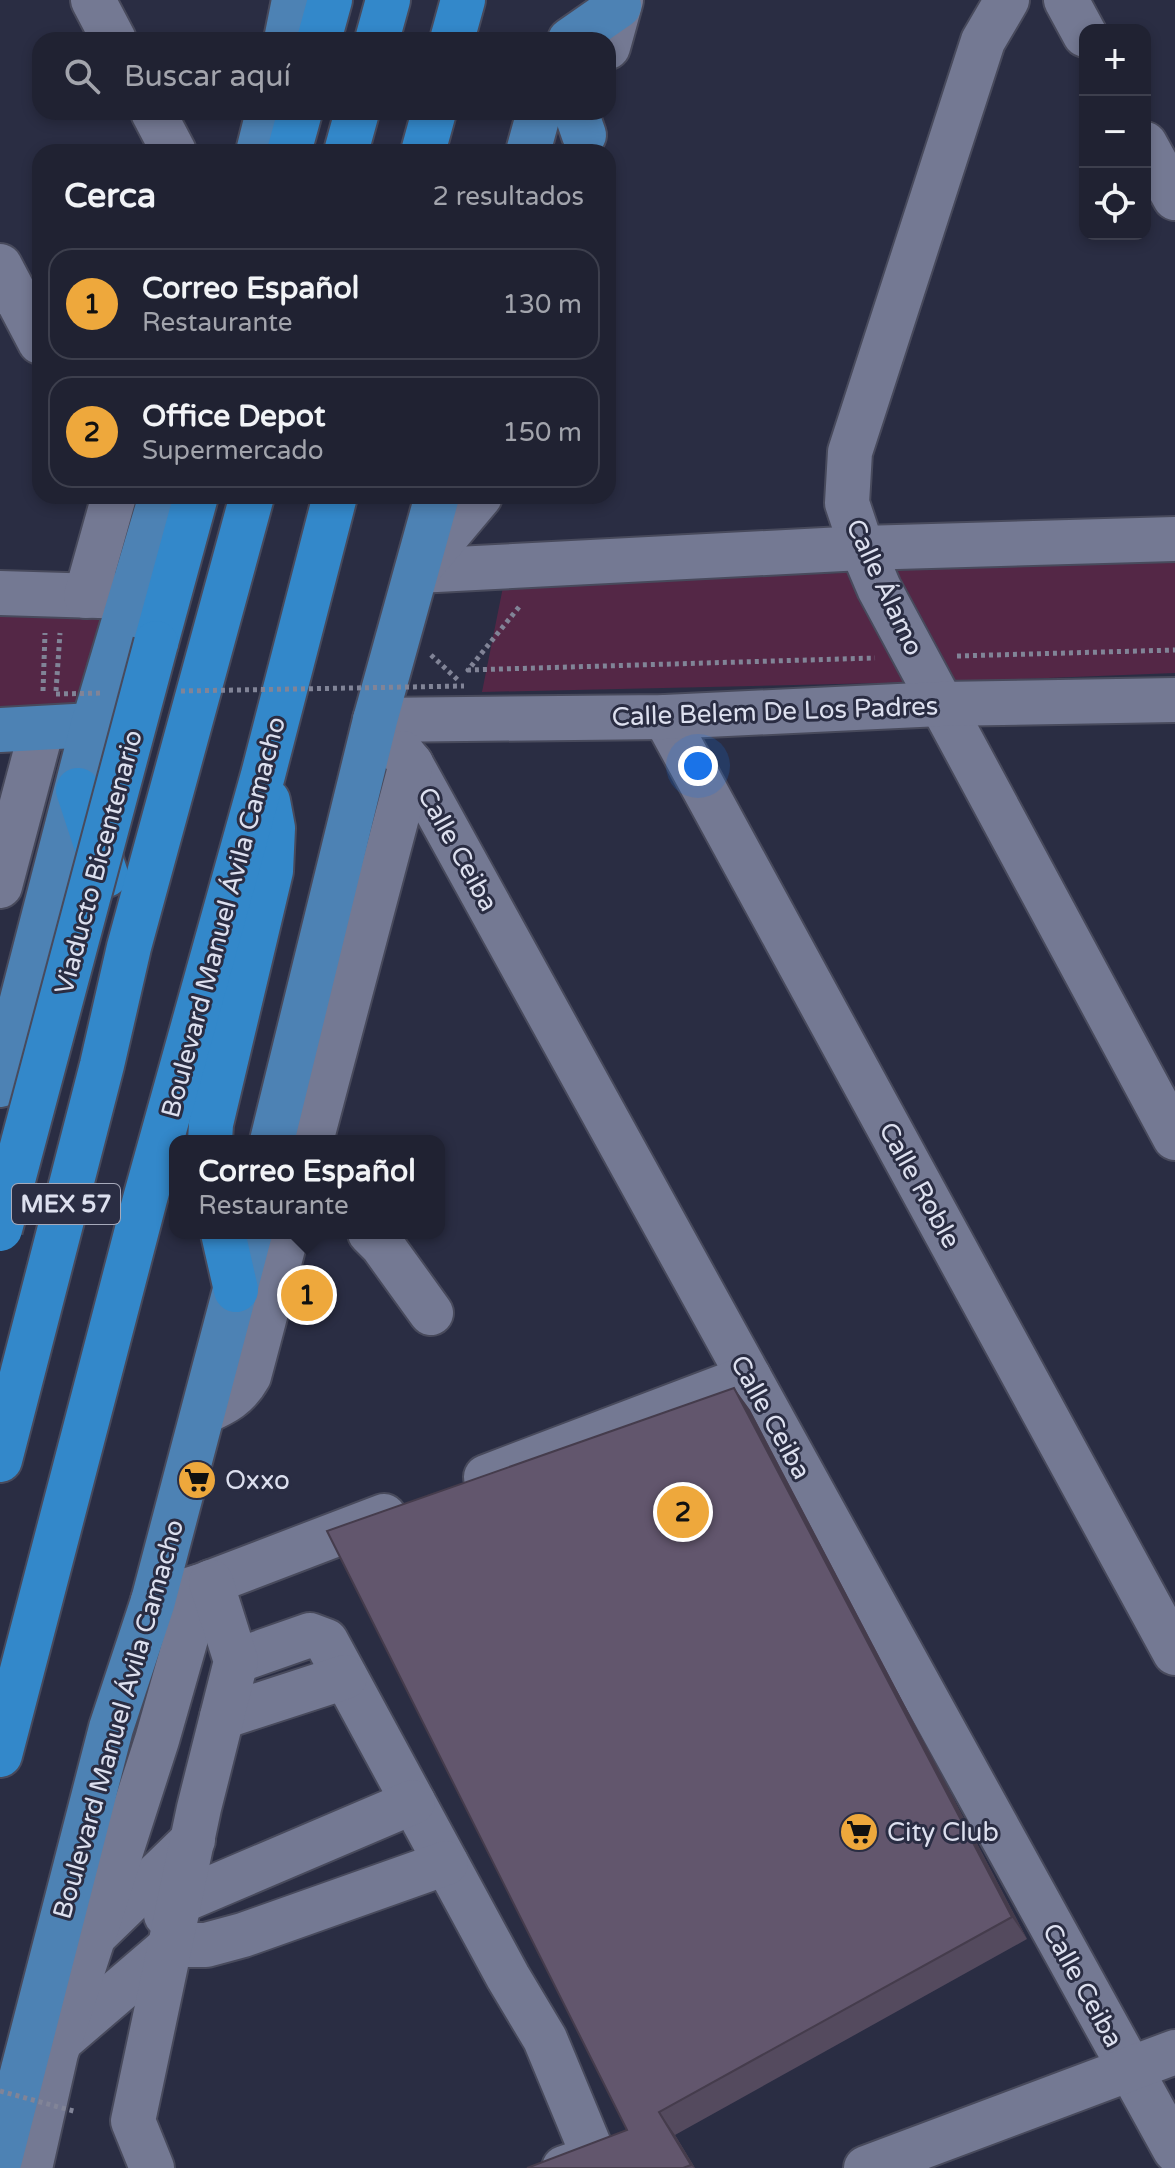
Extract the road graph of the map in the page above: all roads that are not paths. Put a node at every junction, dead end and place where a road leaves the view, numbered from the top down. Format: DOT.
graph roads {
  1 [pos="93,0"];
  2 [pos="294,0"];
  3 [pos="330,0"];
  4 [pos="388,0"];
  5 [pos="463,0"];
  6 [pos="568,0"];
  7 [pos="1007,0"];
  8 [pos="1066,0"];
  9 [pos="616,18"];
  10 [pos="1079,24"];
  11 [pos="110,32"];
  12 [pos="288,32"];
  13 [pos="321,32"];
  14 [pos="379,32"];
  15 [pos="454,32"];
  16 [pos="560,32"];
  17 [pos="587,32"];
  18 [pos="157,120"];
  19 [pos="255,120"];
  20 [pos="266,120"];
  21 [pos="298,120"];
  22 [pos="355,120"];
  23 [pos="432,120"];
  24 [pos="537,120"];
  25 [pos="170,144"];
  26 [pos="241,144"];
  27 [pos="260,144"];
  28 [pos="291,144"];
  29 [pos="348,144"];
  30 [pos="425,144"];
  31 [pos="530,144"];
  32 [pos="1151,155"];
  33 [pos="1175,198"];
  34 [pos="0,266"];
  35 [pos="32,327"];
  36 [pos="111,504"];
  37 [pos="127,504"];
  38 [pos="159,504"];
  39 [pos="194,504"];
  40 [pos="250,504"];
  41 [pos="333,504"];
  42 [pos="435,504"];
  43 [pos="473,504"];
  44 [pos="1175,539"];
  45 [pos="148,540"];
  46 [pos="862,548"];
  47 [pos="417,571"];
  48 [pos="0,593"];
  49 [pos="132,597"];
  50 [pos="74,612"];
  51 [pos="1175,700"];
  52 [pos="940,704"];
  53 [pos="106,709"];
  54 [pos="33,717"];
  55 [pos="665,717"];
  56 [pos="375,720"];
  57 [pos="411,764"];
  58 [pos="263,775"];
  59 [pos="78,790"];
  60 [pos="0,886"];
  61 [pos="129,947"];
  62 [pos="0,1085"];
  63 [pos="211,1135"];
  64 [pos="273,1135"];
  65 [pos="313,1135"];
  66 [pos="1175,1138"];
  67 [pos="0,1229"];
  68 [pos="224,1239"];
  69 [pos="249,1239"];
  70 [pos="285,1239"];
  71 [pos="375,1239"];
  72 [pos="236,1290"];
  73 [pos="431,1313"];
  74 [pos="749,1377"];
  75 [pos="204,1412"];
  76 [pos="0,1460"];
  77 [pos="206,1584"];
  78 [pos="153,1601"];
  79 [pos="1175,1653"];
  80 [pos="236,1661"];
  81 [pos="345,1677"];
  82 [pos="222,1717"];
  83 [pos="0,1755"];
  84 [pos="413,1802"];
  85 [pos="196,1824"];
  86 [pos="446,1863"];
  87 [pos="181,1901"];
  88 [pos="94,1936"];
  89 [pos="172,1945"];
  90 [pos="65,2025"];
  91 [pos="1175,2052"];
  92 [pos="1129,2069"];
  93 [pos="1175,2150"];
  94 [pos="0,2159"];
  95 [pos="884,2165"];
  96 [pos="30,2168"];
  97 [pos="152,2168"];
  98 [pos="564,2168"];
  1 -- 11 [label="street"];
  2 -- 12 [label="main road"];
  3 -- 13 [label="highway"];
  4 -- 14 [label="highway"];
  5 -- 15 [label="highway"];
  6 -- 16 [label="main road"];
  7 -- 46 [label="street, Calle Álamo"];
  8 -- 10 [label="street"];
  9 -- 17 [label="main road"];
  18 -- 25 [label="street"];
  19 -- 26 [label="street"];
  20 -- 27 [label="main road"];
  21 -- 28 [label="highway"];
  22 -- 29 [label="highway"];
  23 -- 30 [label="highway"];
  24 -- 31 [label="main road"];
  32 -- 33 [label="street"];
  34 -- 35 [label="street"];
  36 -- 50 [label="street"];
  37 -- 45 [label="street"];
  38 -- 45 [label="main road"];
  39 -- 67 [label="highway, Viaducto Bicentenario, bridge"];
  40 -- 61 [label="highway, MEX 57"];
  41 -- 58 [label="highway, Boulevard Manuel Ávila Camacho / MEX 57"];
  42 -- 47 [label="main road"];
  43 -- 47 [label="street"];
  44 -- 46 [label="street"];
  45 -- 49 [label="main road"];
  46 -- 47 [label="street"];
  46 -- 52 [label="street, Calle Álamo"];
  47 -- 56 [label="main road"];
  48 -- 50 [label="street"];
  49 -- 50 [label="street"];
  49 -- 53 [label="main road"];
  51 -- 52 [label="street, Calle Belem De Los Padres"];
  52 -- 55 [label="street, Calle Belem De Los Padres"];
  52 -- 66 [label="street, Calle Álamo"];
  53 -- 54 [label="main road"];
  53 -- 59 [label="main road"];
  54 -- 60 [label="street"];
  55 -- 56 [label="street, Calle Belem De Los Padres"];
  55 -- 79 [label="street, Calle Roble"];
  56 -- 57 [label="street, Calle Ceiba"];
  56 -- 64 [label="main road"];
  57 -- 65 [label="street"];
  57 -- 74 [label="street, Calle Ceiba"];
  58 -- 63 [label="highway"];
  58 -- 83 [label="highway, Boulevard Manuel Ávila Camacho / MEX 57"];
  59 -- 61 [label="highway"];
  59 -- 62 [label="main road"];
  61 -- 76 [label="highway, MEX 57"];
  68 -- 72 [label="highway"];
  69 -- 72 [label="main road, Boulevard Manuel Ávila Camacho"];
  70 -- 75 [label="street"];
  71 -- 73 [label="street"];
  72 -- 75 [label="main road, Boulevard Manuel Ávila Camacho"];
  74 -- 77 [label="street"];
  74 -- 92 [label="street, Calle Ceiba"];
  75 -- 78 [label="main road, Boulevard Manuel Ávila Camacho"];
  77 -- 78 [label="street"];
  77 -- 80 [label="street"];
  77 -- 88 [label="street, Boulevard Manuel Ávila Camacho"];
  78 -- 94 [label="main road, Boulevard Manuel Ávila Camacho"];
  80 -- 81 [label="street"];
  80 -- 82 [label="street"];
  81 -- 82 [label="street"];
  81 -- 84 [label="street"];
  82 -- 85 [label="street"];
  84 -- 86 [label="street"];
  84 -- 87 [label="street"];
  85 -- 87 [label="street"];
  85 -- 88 [label="street"];
  86 -- 89 [label="street"];
  86 -- 98 [label="street"];
  87 -- 89 [label="street"];
  87 -- 90 [label="street"];
  88 -- 90 [label="street, Boulevard Manuel Ávila Camacho"];
  89 -- 90 [label="street"];
  89 -- 97 [label="street"];
  90 -- 96 [label="street, Boulevard Manuel Ávila Camacho"];
  91 -- 92 [label="street"];
  92 -- 93 [label="street, Calle Ceiba"];
  92 -- 95 [label="street"];
}
